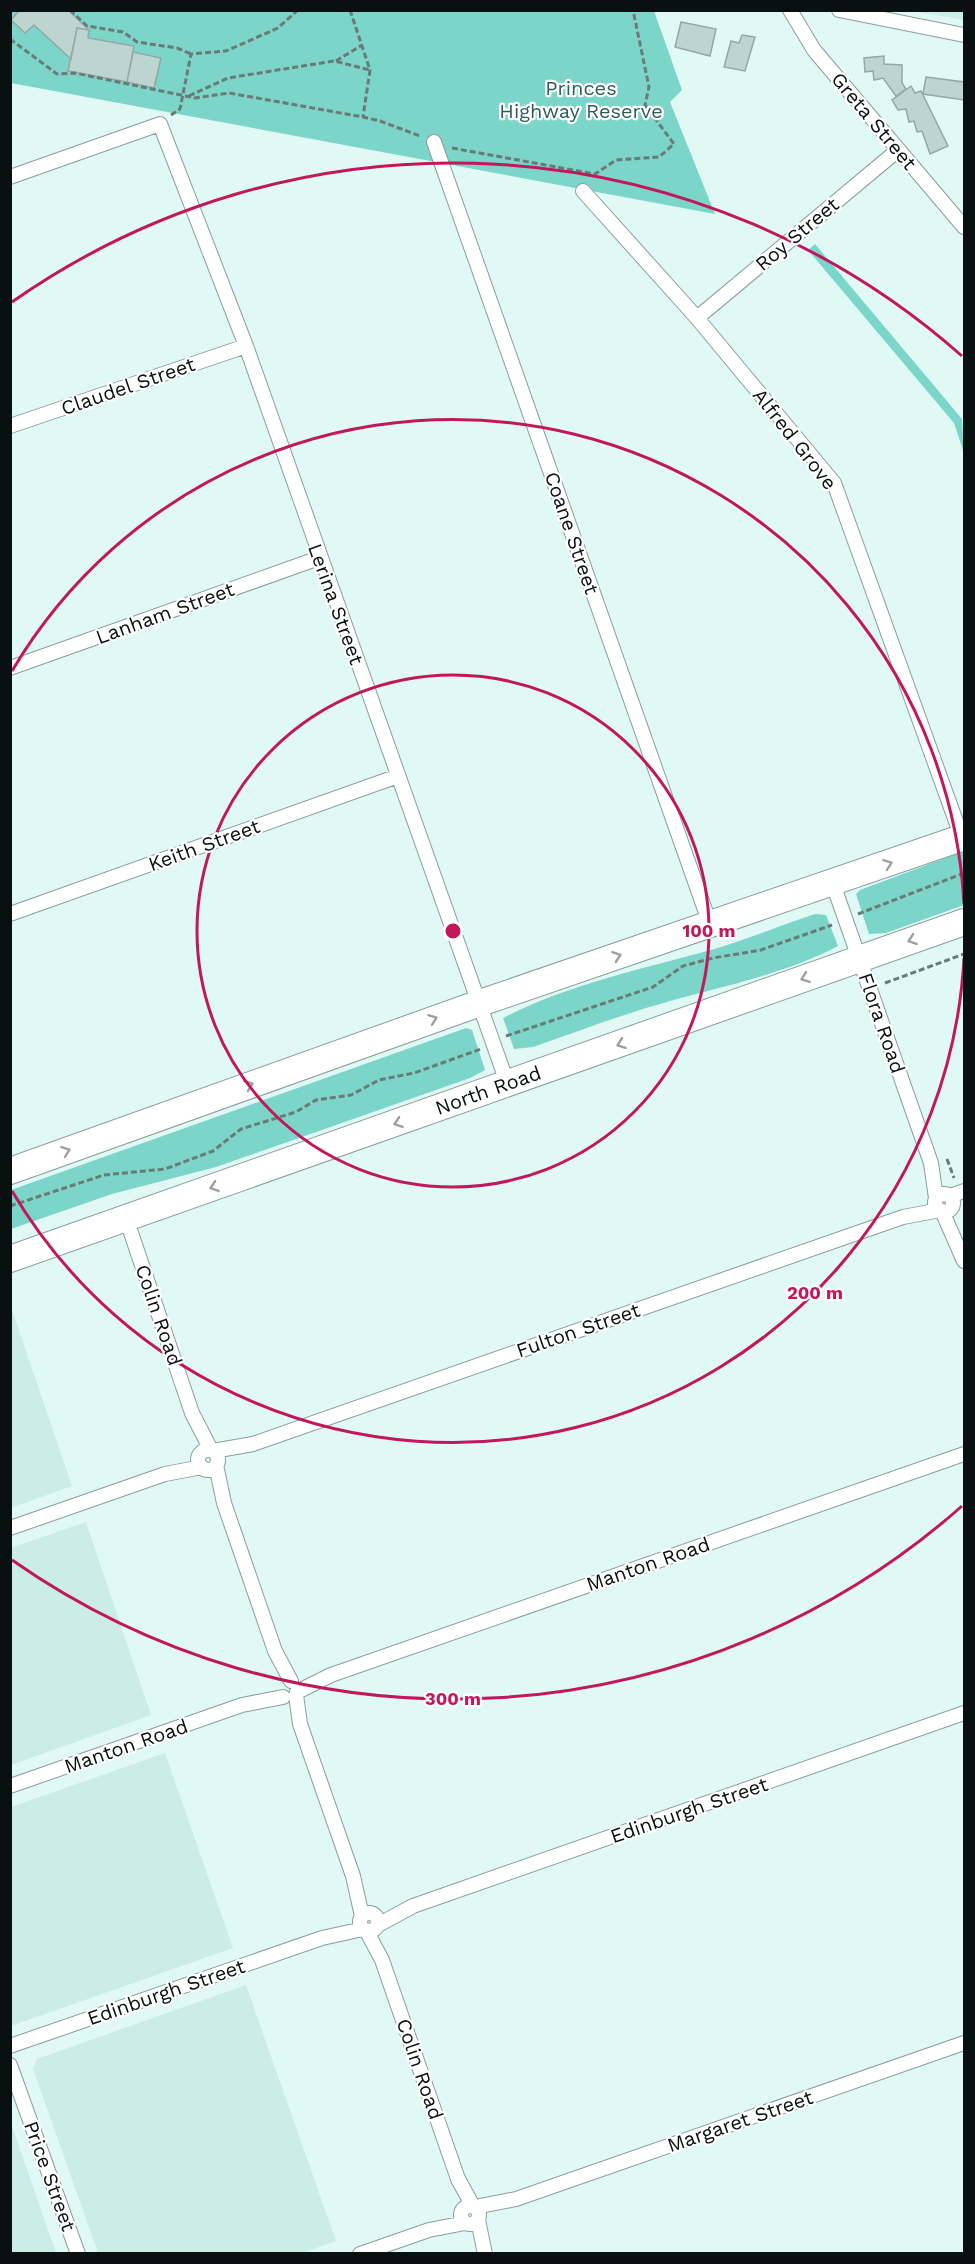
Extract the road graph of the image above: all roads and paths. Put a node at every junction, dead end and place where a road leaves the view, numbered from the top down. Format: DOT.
graph roads {
  1 [pos="70,10"];
  2 [pos="298,10"];
  3 [pos="351,10"];
  4 [pos="633,10"];
  5 [pos="790,10"];
  6 [pos="839,10"];
  7 [pos="964,35"];
  8 [pos="10,39"];
  9 [pos="362,45"];
  10 [pos="191,54"];
  11 [pos="334,61"];
  12 [pos="370,70"];
  13 [pos="182,95"];
  14 [pos="187,96"];
  15 [pos="363,117"];
  16 [pos="160,124"];
  17 [pos="434,142"];
  18 [pos="898,150"];
  19 [pos="10,177"];
  20 [pos="583,191"];
  21 [pos="964,227"];
  22 [pos="697,318"];
  23 [pos="246,346"];
  24 [pos="10,426"];
  25 [pos="319,558"];
  26 [pos="10,668"];
  27 [pos="398,777"];
  28 [pos="963,837"];
  29 [pos="964,873"];
  30 [pos="833,884"];
  31 [pos="10,914"];
  32 [pos="846,920"];
  33 [pos="964,922"];
  34 [pos="710,924"];
  35 [pos="964,954"];
  36 [pos="860,958"];
  37 [pos="889,993"];
  38 [pos="480,1003"];
  39 [pos="493,1043"];
  40 [pos="508,1085"];
  41 [pos="947,1159"];
  42 [pos="10,1171"];
  43 [pos="949,1201"];
  44 [pos="10,1206"];
  45 [pos="126,1218"];
  46 [pos="10,1259"];
  47 [pos="964,1261"];
  48 [pos="964,1454"];
  49 [pos="208,1460"];
  50 [pos="10,1528"];
  51 [pos="288,1689"];
  52 [pos="964,1713"];
  53 [pos="10,1786"];
  54 [pos="369,1922"];
  55 [pos="964,2043"];
  56 [pos="10,2046"];
  57 [pos="10,2065"];
  58 [pos="470,2215"];
  59 [pos="78,2253"];
  60 [pos="360,2253"];
  61 [pos="484,2253"];
  1 -- 10 [label="path"];
  2 -- 10 [label="path"];
  3 -- 9 [label="path"];
  4 -- 17 [label="path"];
  5 -- 18 [label="street, Greta Street"];
  6 -- 7 [label="street"];
  8 -- 13 [label="path"];
  9 -- 11 [label="path"];
  9 -- 12 [label="path"];
  10 -- 13 [label="path"];
  11 -- 12 [label="path"];
  11 -- 14 [label="path"];
  12 -- 15 [label="path"];
  13 -- 14 [label="path"];
  13 -- 16 [label="path"];
  14 -- 15 [label="path"];
  15 -- 17 [label="path"];
  16 -- 19 [label="street"];
  16 -- 23 [label="street, Lerina Street"];
  17 -- 34 [label="street, Coane Street"];
  18 -- 21 [label="street, Greta Street"];
  18 -- 22 [label="street, Roy Street"];
  20 -- 22 [label="street, Alfred Grove"];
  22 -- 28 [label="street, Alfred Grove"];
  23 -- 24 [label="street, Claudel Street"];
  23 -- 25 [label="street, Lerina Street"];
  25 -- 26 [label="street, Lanham Street"];
  25 -- 27 [label="street, Lerina Street"];
  27 -- 31 [label="street, Keith Street"];
  27 -- 38 [label="street, Lerina Street"];
  30 -- 28 [label="highway, one-way"];
  29 -- 32 [label="path"];
  30 -- 32 [label="street, Flora Road"];
  30 -- 34 [label="highway"];
  32 -- 36 [label="street, Flora Road"];
  32 -- 39 [label="path"];
  33 -- 36 [label="highway, North Road, one-way"];
  38 -- 34 [label="highway, one-way"];
  35 -- 37 [label="path"];
  36 -- 40 [label="highway, North Road, one-way"];
  36 -- 43 [label="street, Flora Road"];
  38 -- 39 [label="street, Lerina Street"];
  42 -- 38 [label="highway, one-way"];
  39 -- 40 [label="street, Lerina Street"];
  39 -- 44 [label="path"];
  40 -- 45 [label="highway, North Road, one-way"];
  41 -- 43 [label="path"];
  43 -- 47 [label="street, Flora Road"];
  43 -- 49 [label="street, Fulton Street"];
  45 -- 46 [label="highway, North Road"];
  45 -- 49 [label="street, Colin Road"];
  48 -- 51 [label="street, Manton Road"];
  49 -- 50 [label="street, Fulton Street"];
  49 -- 51 [label="street, Colin Road"];
  51 -- 53 [label="street, Manton Road"];
  51 -- 54 [label="street, Colin Road"];
  52 -- 54 [label="street, Edinburgh Street"];
  54 -- 56 [label="street, Edinburgh Street"];
  54 -- 58 [label="street, Colin Road"];
  55 -- 58 [label="street, Margaret Street"];
  57 -- 59 [label="street, Price Street"];
  58 -- 60 [label="street, Margaret Street"];
  58 -- 61 [label="street, Colin Road"];
}
